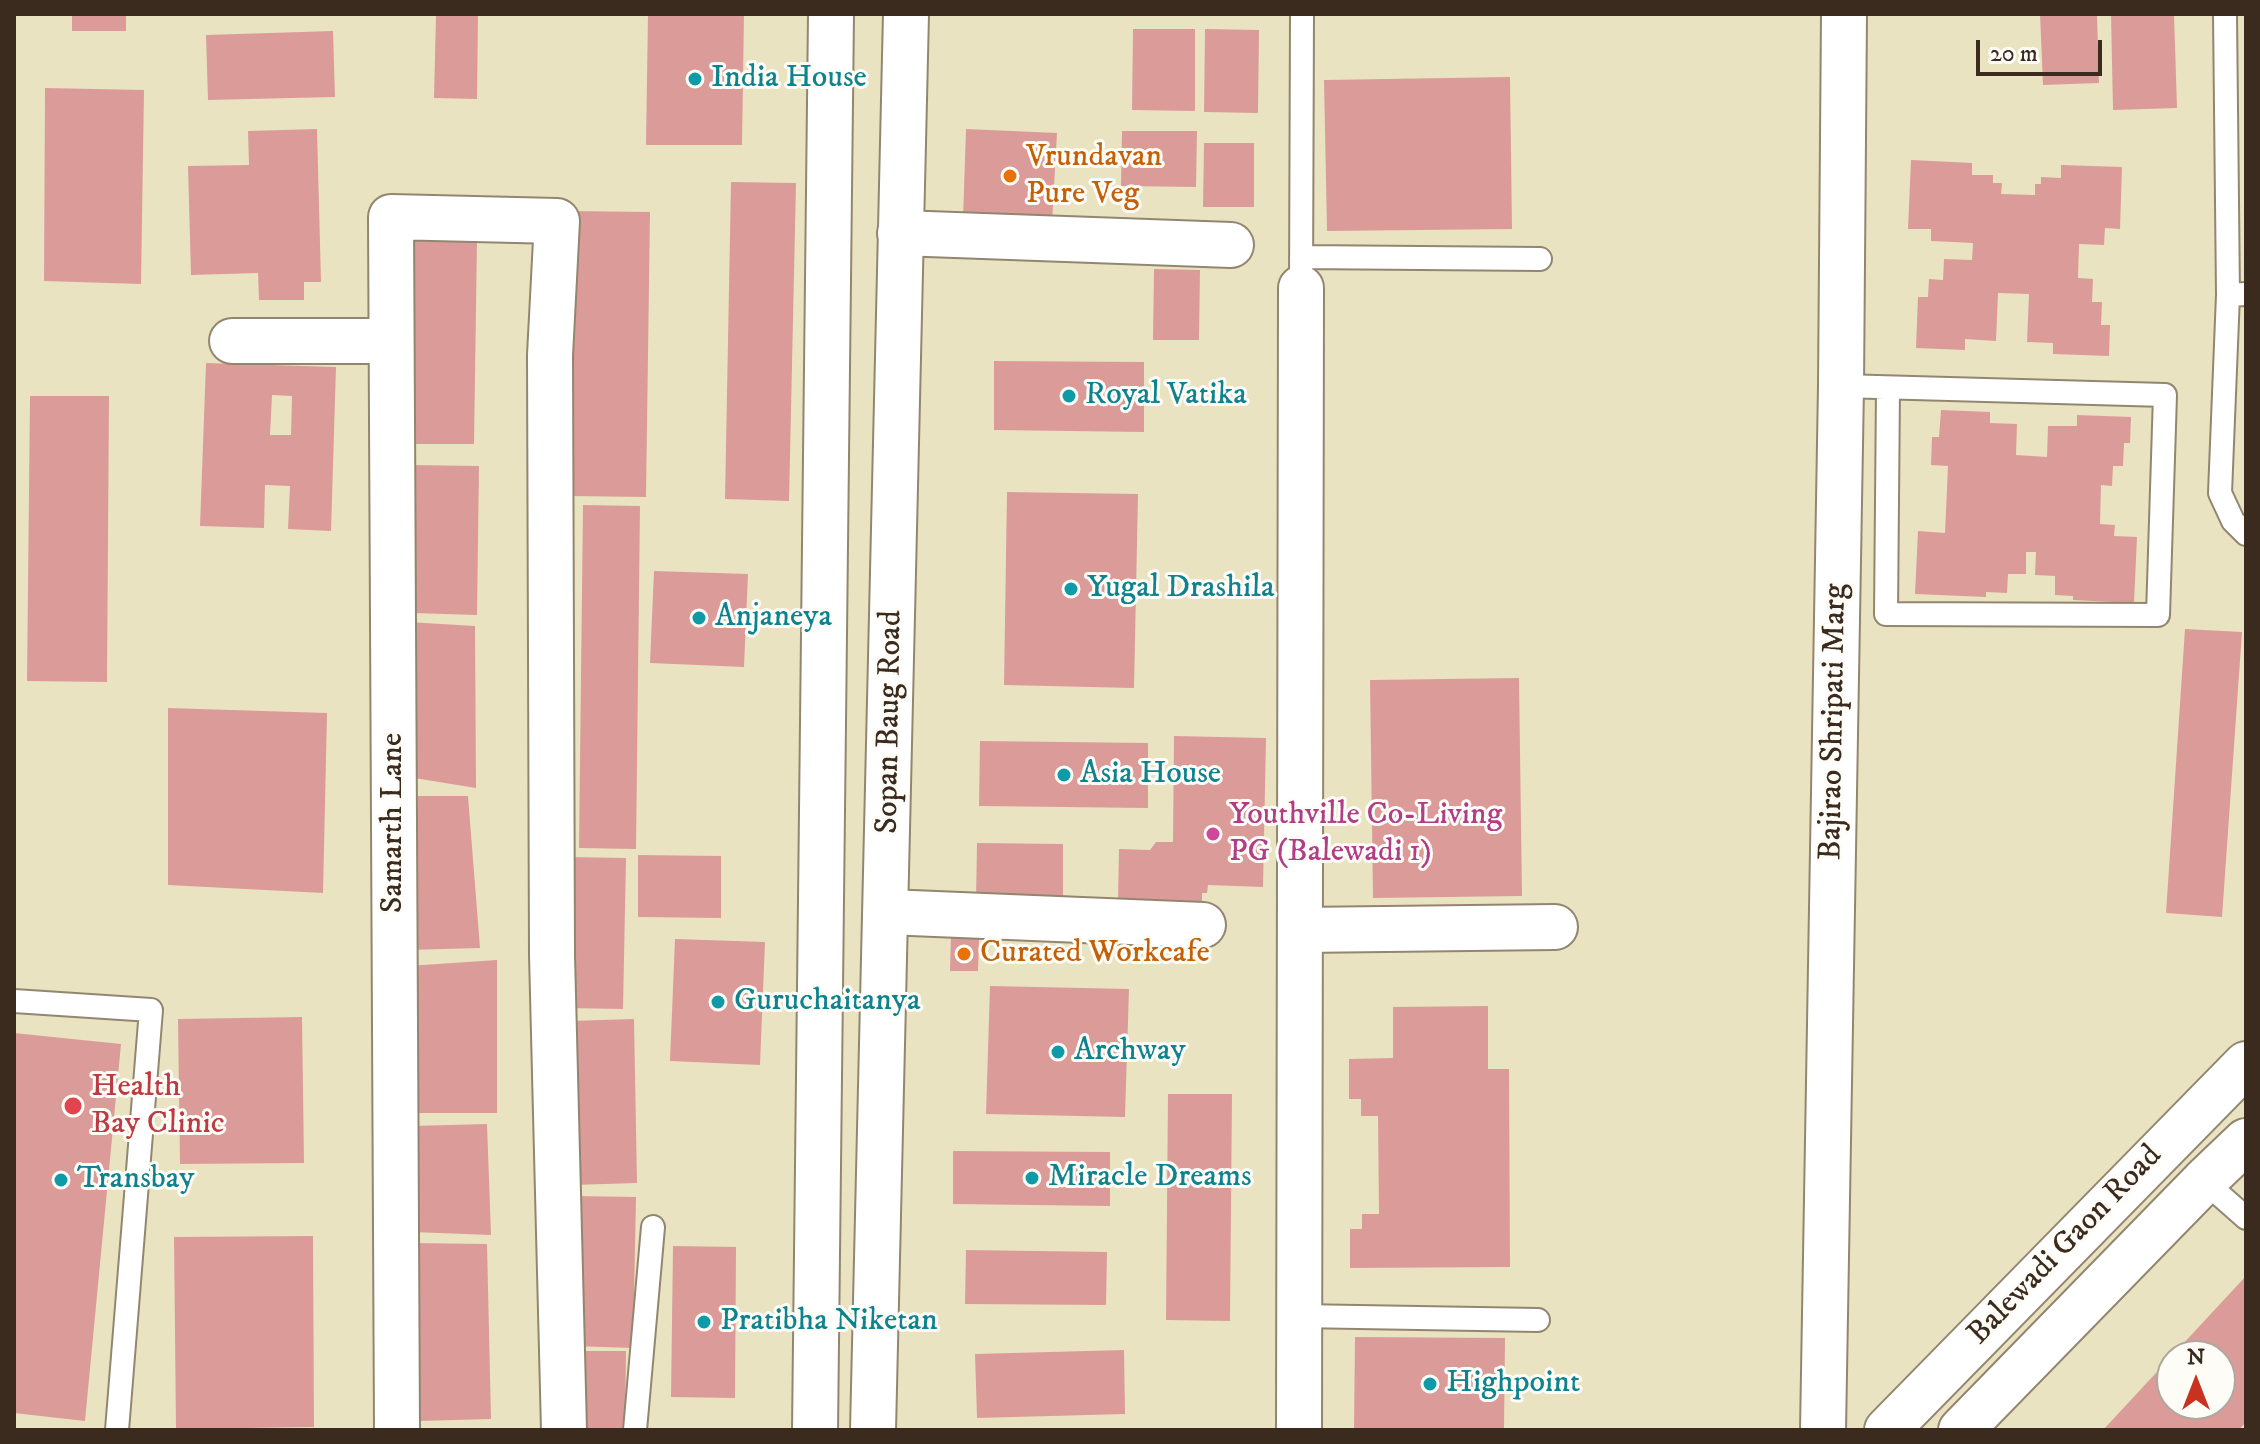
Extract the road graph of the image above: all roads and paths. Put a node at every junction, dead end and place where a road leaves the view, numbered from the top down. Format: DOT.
graph roads {
  1 [pos="831,14"];
  2 [pos="906,14"];
  3 [pos="1302,14"];
  4 [pos="1844,14"];
  5 [pos="2225,14"];
  6 [pos="900,233"];
  7 [pos="1231,245"];
  8 [pos="1540,259"];
  9 [pos="1301,272"];
  10 [pos="2237,295"];
  11 [pos="232,341"];
  12 [pos="391,341"];
  13 [pos="1841,386"];
  14 [pos="1888,389"];
  15 [pos="2246,534"];
  16 [pos="887,912"];
  17 [pos="1203,925"];
  18 [pos="1555,927"];
  19 [pos="1300,930"];
  20 [pos="14,1001"];
  21 [pos="2246,1064"];
  22 [pos="2246,1141"];
  23 [pos="2204,1181"];
  24 [pos="2246,1218"];
  25 [pos="653,1227"];
  26 [pos="1298,1316"];
  27 [pos="1538,1320"];
  28 [pos="117,1430"];
  29 [pos="397,1430"];
  30 [pos="564,1430"];
  31 [pos="635,1430"];
  32 [pos="815,1430"];
  33 [pos="873,1430"];
  34 [pos="1299,1430"];
  35 [pos="1823,1430"];
  36 [pos="1887,1430"];
  37 [pos="1961,1430"];
  1 -- 32 [label="street, Sopan Baug Road"];
  2 -- 6 [label="street, Sopan Baug Road"];
  3 -- 9 [label="lane"];
  4 -- 13 [label="street, Bajirao Shripati Marg"];
  5 -- 10 [label="lane"];
  6 -- 7 [label="street"];
  6 -- 16 [label="street, Sopan Baug Road"];
  8 -- 9 [label="lane"];
  9 -- 19 [label="street"];
  10 -- 15 [label="lane"];
  11 -- 12 [label="street"];
  12 -- 29 [label="street, Samarth Lane"];
  12 -- 30 [label="street, Samarth Lane"];
  13 -- 14 [label="lane"];
  13 -- 35 [label="street, Bajirao Shripati Marg"];
  14 -- 14 [label="lane"];
  16 -- 17 [label="street"];
  16 -- 33 [label="street, Sopan Baug Road"];
  18 -- 19 [label="street"];
  19 -- 26 [label="street"];
  20 -- 28 [label="lane"];
  21 -- 36 [label="street, Balewadi Gaon Road"];
  22 -- 23 [label="street"];
  23 -- 24 [label="lane"];
  23 -- 37 [label="street"];
  25 -- 31 [label="lane"];
  26 -- 27 [label="lane"];
  26 -- 34 [label="street"];
}
